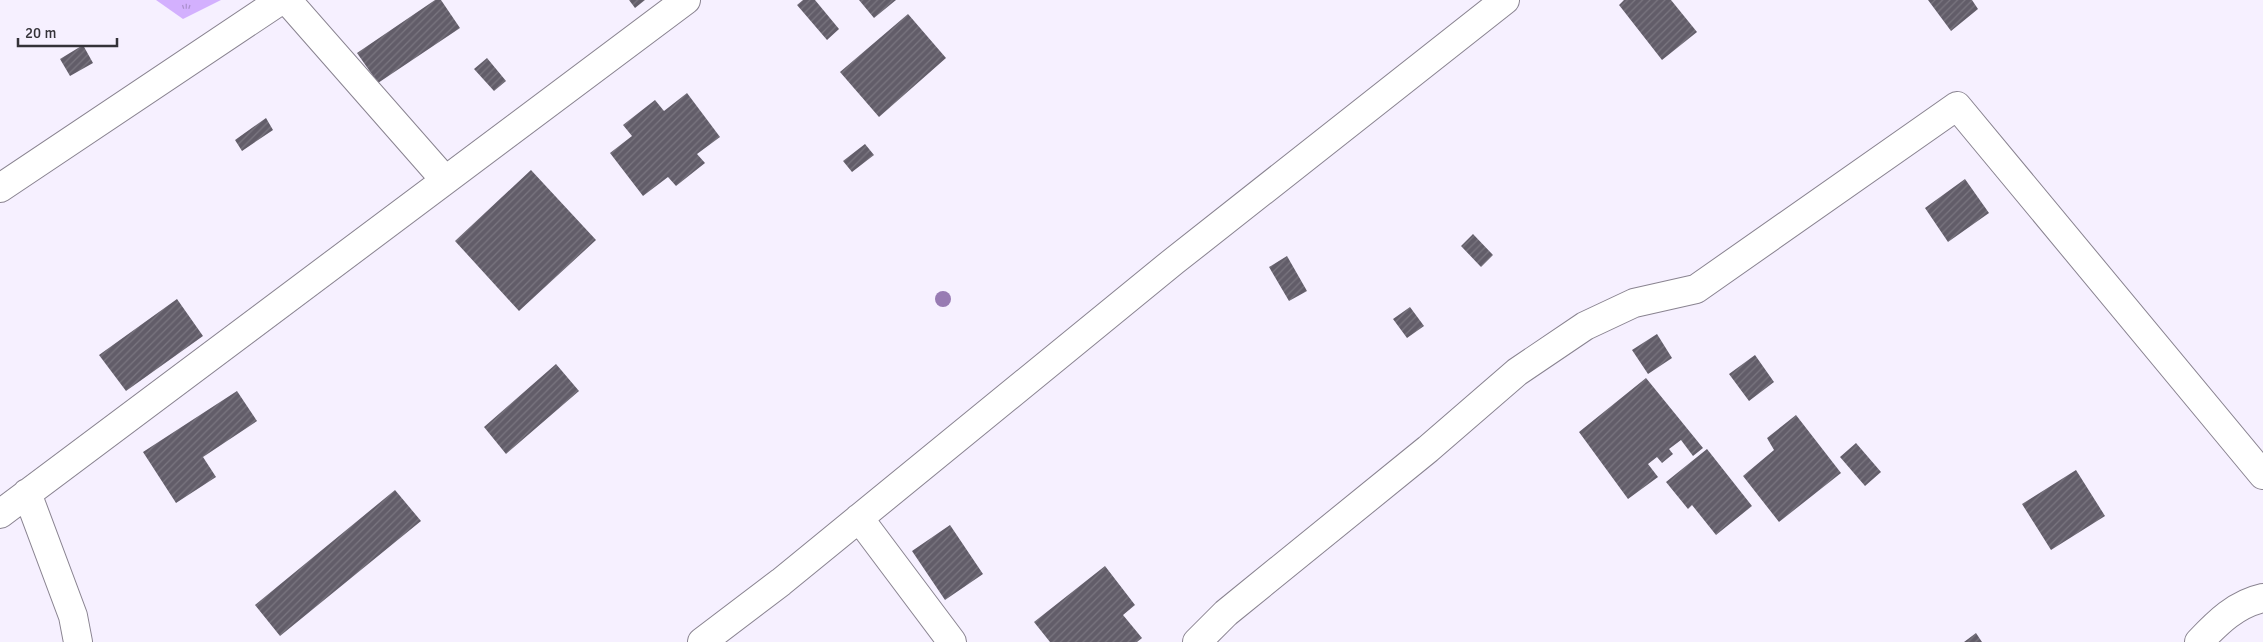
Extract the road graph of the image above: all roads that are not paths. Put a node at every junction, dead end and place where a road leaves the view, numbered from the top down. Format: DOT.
graph roads {
  1 [pos="281,0"];
  2 [pos="287,0"];
  3 [pos="686,0"];
  4 [pos="1505,0"];
  5 [pos="445,180"];
  6 [pos="0,188"];
  7 [pos="2263,475"];
  8 [pos="27,493"];
  9 [pos="0,514"];
  10 [pos="860,518"];
  11 [pos="2263,598"];
  12 [pos="78,642"];
  13 [pos="702,642"];
  14 [pos="952,642"];
  15 [pos="1197,642"];
  16 [pos="2199,642"];
  1 -- 6 [label="street"];
  2 -- 5 [label="street"];
  3 -- 5 [label="street"];
  4 -- 10 [label="street"];
  5 -- 8 [label="street"];
  7 -- 15 [label="street"];
  8 -- 9 [label="street"];
  8 -- 12 [label="street"];
  10 -- 13 [label="street"];
  10 -- 14 [label="street"];
  11 -- 16 [label="street"];
}
